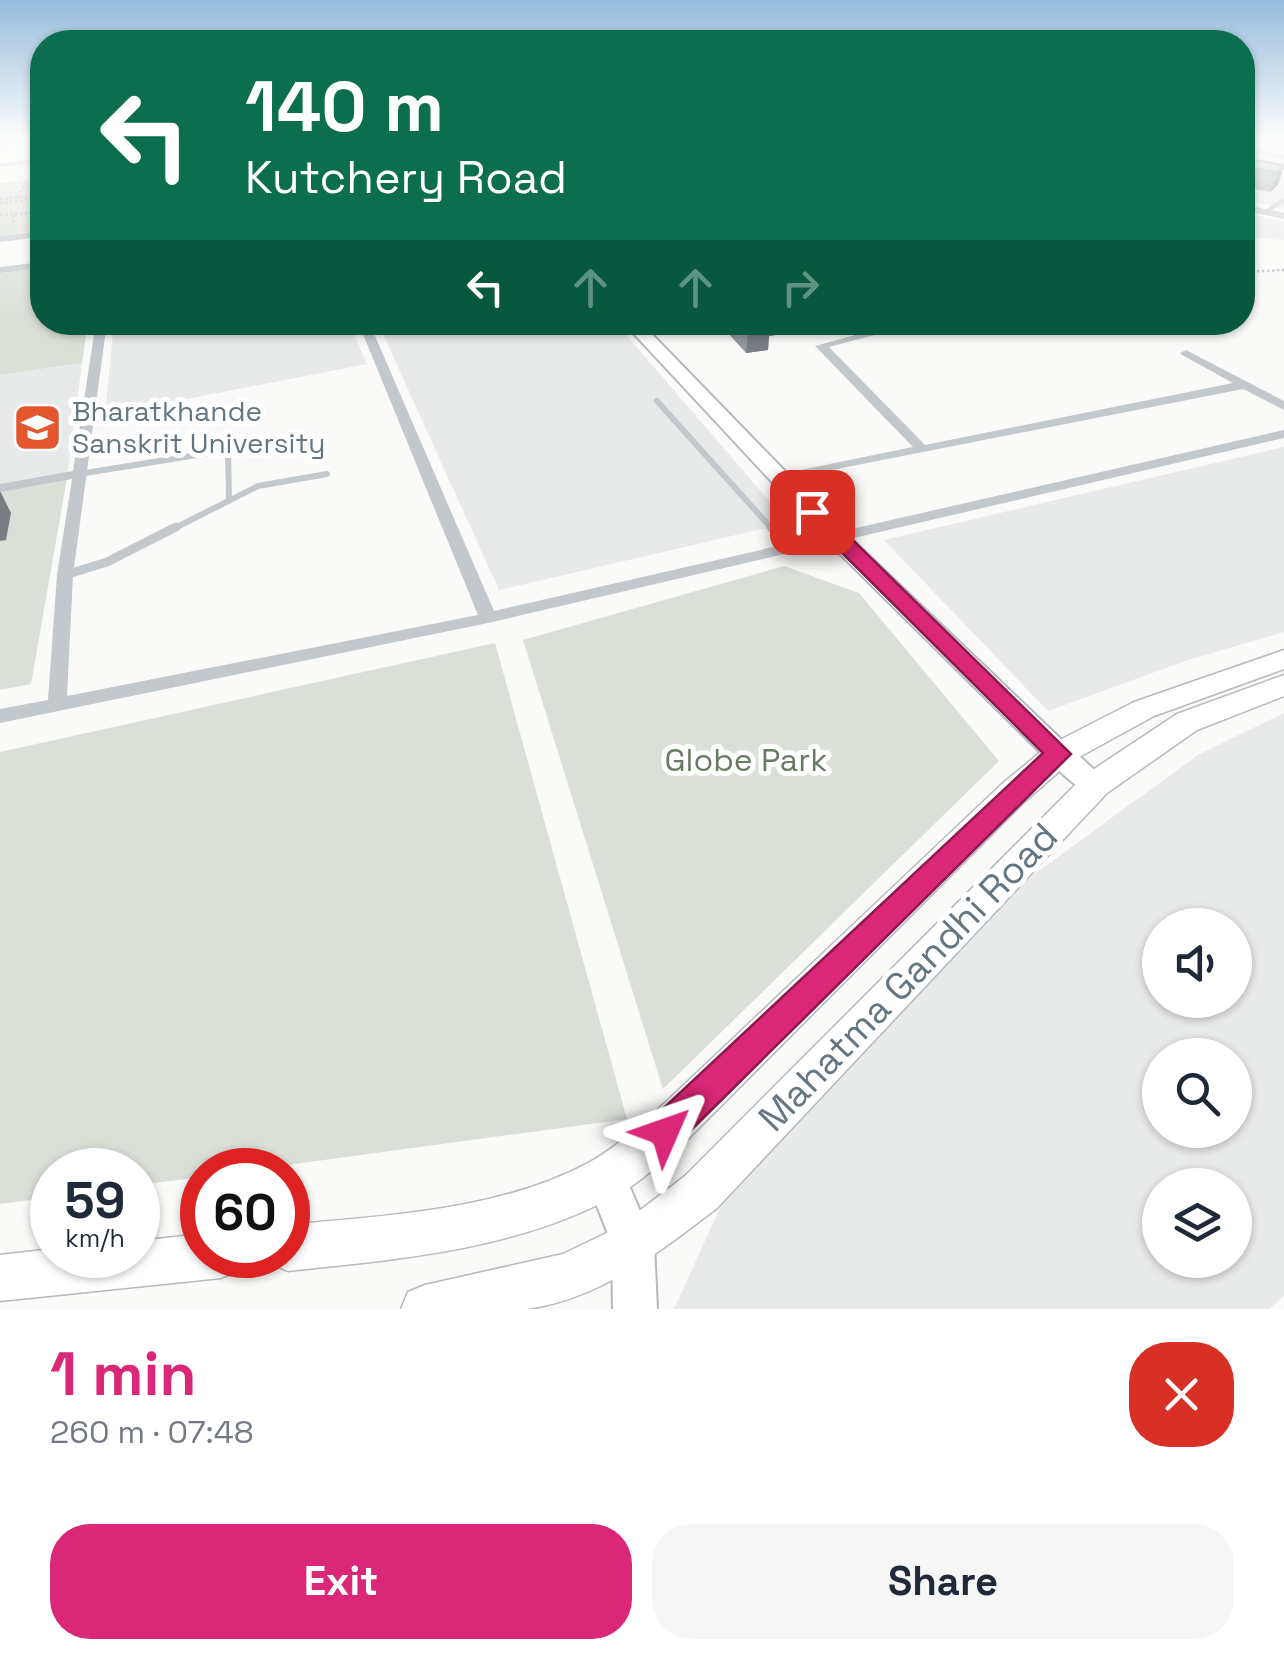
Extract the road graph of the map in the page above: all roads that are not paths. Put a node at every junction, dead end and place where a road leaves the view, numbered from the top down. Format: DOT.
graph roads {
  1 [pos="1282,201"];
  2 [pos="1255,210"];
  3 [pos="1265,212"];
  4 [pos="1284,216"];
  5 [pos="30,235"];
  6 [pos="0,239"];
  7 [pos="30,266"];
  8 [pos="0,270"];
  9 [pos="100,335"];
  10 [pos="368,335"];
  11 [pos="644,335"];
  12 [pos="855,335"];
  13 [pos="1186,352"];
  14 [pos="1242,386"];
  15 [pos="658,401"];
  16 [pos="1284,406"];
  17 [pos="1284,434"];
  18 [pos="921,448"];
  19 [pos="79,474"];
  20 [pos="327,474"];
  21 [pos="781,478"];
  22 [pos="0,488"];
  23 [pos="228,501"];
  24 [pos="834,535"];
  25 [pos="788,546"];
  26 [pos="65,575"];
  27 [pos="488,618"];
  28 [pos="1284,659"];
  29 [pos="1284,685"];
  30 [pos="57,704"];
  31 [pos="0,716"];
  32 [pos="1059,754"];
  33 [pos="1096,784"];
  34 [pos="606,1178"];
  35 [pos="633,1244"];
  36 [pos="310,1246"];
  37 [pos="180,1259"];
  38 [pos="0,1278"];
  39 [pos="425,1309"];
  40 [pos="635,1309"];
  1 -- 3 [label="lane"];
  2 -- 3 [label="street"];
  3 -- 4 [label="street"];
  5 -- 6 [label="street"];
  7 -- 8 [label="street"];
  9 -- 19 [label="street"];
  10 -- 27 [label="street"];
  11 -- 21 [label="street"];
  12 -- 18 [label="street"];
  13 -- 14 [label="street"];
  14 -- 16 [label="street"];
  14 -- 18 [label="street"];
  15 -- 25 [label="lane"];
  17 -- 24 [label="street"];
  18 -- 21 [label="street"];
  19 -- 22 [label="street"];
  19 -- 23 [label="lane"];
  19 -- 26 [label="street"];
  20 -- 23 [label="lane"];
  21 -- 24 [label="street"];
  23 -- 26 [label="lane"];
  24 -- 25 [label="street"];
  24 -- 32 [label="street"];
  25 -- 27 [label="street"];
  26 -- 30 [label="street"];
  27 -- 30 [label="street"];
  28 -- 32 [label="main road, Mahatma Gandhi Road"];
  29 -- 33 [label="main road, Mahatma Gandhi Road"];
  30 -- 31 [label="street"];
  32 -- 33 [label="street"];
  32 -- 34 [label="main road, Mahatma Gandhi Road"];
  33 -- 35 [label="main road, Mahatma Gandhi Road"];
  34 -- 35 [label="street"];
  34 -- 36 [label="main road, Mahatma Gandhi Road"];
  35 -- 39 [label="main road, Mahatma Gandhi Road"];
  35 -- 40 [label="street"];
  37 -- 38 [label="main road"];
}
